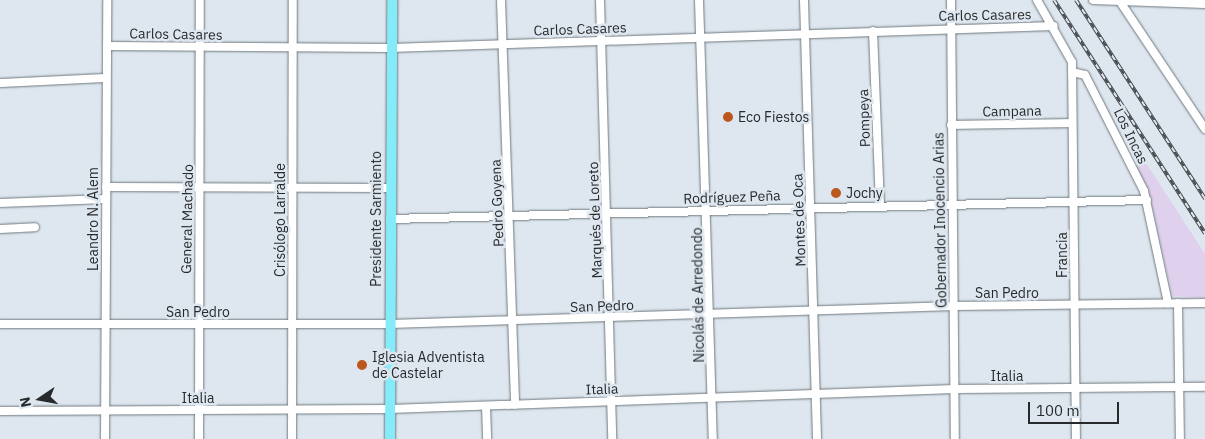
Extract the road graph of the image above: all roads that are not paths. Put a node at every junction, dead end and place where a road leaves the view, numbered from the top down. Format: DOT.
graph roads {
  1 [pos="107,0"];
  2 [pos="200,0"];
  3 [pos="293,0"];
  4 [pos="392,0"];
  5 [pos="501,0"];
  6 [pos="600,0"];
  7 [pos="698,0"];
  8 [pos="804,0"];
  9 [pos="951,0"];
  10 [pos="1037,0"];
  11 [pos="1094,1"];
  12 [pos="1120,2"];
  13 [pos="1205,4"];
  14 [pos="1054,26"];
  15 [pos="952,27"];
  16 [pos="873,31"];
  17 [pos="805,34"];
  18 [pos="700,37"];
  19 [pos="602,41"];
  20 [pos="503,45"];
  21 [pos="106,46"];
  22 [pos="200,47"];
  23 [pos="293,48"];
  24 [pos="391,48"];
  25 [pos="1072,72"];
  26 [pos="106,78"];
  27 [pos="0,83"];
  28 [pos="1202,118"];
  29 [pos="1072,123"];
  30 [pos="951,125"];
  31 [pos="1205,129"];
  32 [pos="106,187"];
  33 [pos="200,188"];
  34 [pos="390,188"];
  35 [pos="292,189"];
  36 [pos="106,199"];
  37 [pos="1147,200"];
  38 [pos="1074,201"];
  39 [pos="952,202"];
  40 [pos="0,203"];
  41 [pos="880,204"];
  42 [pos="811,206"];
  43 [pos="708,211"];
  44 [pos="608,214"];
  45 [pos="510,218"];
  46 [pos="390,219"];
  47 [pos="34,228"];
  48 [pos="0,229"];
  49 [pos="1205,303"];
  50 [pos="1168,304"];
  51 [pos="1178,304"];
  52 [pos="1074,305"];
  53 [pos="954,306"];
  54 [pos="815,310"];
  55 [pos="712,313"];
  56 [pos="611,318"];
  57 [pos="514,320"];
  58 [pos="0,324"];
  59 [pos="105,324"];
  60 [pos="292,324"];
  61 [pos="390,324"];
  62 [pos="198,325"];
  63 [pos="1179,387"];
  64 [pos="1205,387"];
  65 [pos="955,388"];
  66 [pos="1076,388"];
  67 [pos="814,394"];
  68 [pos="712,398"];
  69 [pos="611,402"];
  70 [pos="515,405"];
  71 [pos="486,406"];
  72 [pos="390,409"];
  73 [pos="292,410"];
  74 [pos="0,411"];
  75 [pos="199,411"];
  76 [pos="105,412"];
  77 [pos="105,439"];
  78 [pos="199,439"];
  79 [pos="292,439"];
  80 [pos="390,439"];
  81 [pos="487,439"];
  82 [pos="612,439"];
  83 [pos="713,439"];
  84 [pos="816,439"];
  85 [pos="955,439"];
  86 [pos="1076,439"];
  87 [pos="1180,439"];
  1 -- 21 [label="street, Leandro N. Alem"];
  2 -- 22 [label="street, General Machado"];
  3 -- 23 [label="street, Crisólogo Larralde"];
  4 -- 24 [label="main road, Presidente Sarmiento"];
  5 -- 20 [label="street, Pedro Goyena"];
  6 -- 19 [label="street, Marqués de Loreto"];
  7 -- 18 [label="street, Nicolás de Arredondo"];
  8 -- 17 [label="street, Montes de Oca"];
  9 -- 15 [label="street, Gobernador Inocencio Arias"];
  10 -- 14 [label="street"];
  11 -- 12 [label="street"];
  12 -- 13 [label="street"];
  12 -- 28 [label="street"];
  14 -- 15 [label="street, Carlos Casares"];
  14 -- 25 [label="street"];
  15 -- 16 [label="street, Carlos Casares"];
  15 -- 30 [label="street, Gobernador Inocencio Arias"];
  16 -- 17 [label="street, Carlos Casares"];
  16 -- 41 [label="street, Pompeya"];
  17 -- 18 [label="street, Carlos Casares"];
  17 -- 42 [label="street, Montes de Oca"];
  18 -- 19 [label="street, Carlos Casares"];
  18 -- 43 [label="street, Nicolás de Arredondo"];
  19 -- 20 [label="street, Carlos Casares"];
  19 -- 44 [label="street, Marqués de Loreto"];
  20 -- 24 [label="street, Carlos Casares"];
  20 -- 45 [label="street, Pedro Goyena"];
  21 -- 22 [label="street, Carlos Casares"];
  21 -- 26 [label="street, Leandro N. Alem"];
  22 -- 23 [label="street, Carlos Casares"];
  22 -- 33 [label="street, General Machado"];
  23 -- 24 [label="street, Carlos Casares"];
  23 -- 35 [label="street, Crisólogo Larralde"];
  24 -- 34 [label="main road, Presidente Sarmiento"];
  25 -- 29 [label="street, Francia"];
  25 -- 37 [label="street, Los Incas"];
  26 -- 27 [label="street"];
  26 -- 32 [label="street, Leandro N. Alem"];
  28 -- 31 [label="street"];
  29 -- 30 [label="street, Campana"];
  29 -- 38 [label="street, Francia"];
  30 -- 39 [label="street, Gobernador Inocencio Arias"];
  32 -- 33 [label="street"];
  32 -- 36 [label="street, Leandro N. Alem"];
  33 -- 35 [label="street"];
  33 -- 62 [label="street, General Machado"];
  34 -- 35 [label="street"];
  34 -- 46 [label="main road, Presidente Sarmiento"];
  35 -- 60 [label="street, Crisólogo Larralde"];
  36 -- 40 [label="street"];
  36 -- 59 [label="street, Leandro N. Alem"];
  37 -- 38 [label="street, Rodríguez Peña"];
  37 -- 50 [label="street, Los Incas"];
  38 -- 39 [label="street, Rodríguez Peña"];
  38 -- 52 [label="street, Francia"];
  39 -- 41 [label="street, Rodríguez Peña"];
  39 -- 53 [label="street, Gobernador Inocencio Arias"];
  41 -- 42 [label="street, Rodríguez Peña"];
  42 -- 43 [label="street, Rodríguez Peña"];
  42 -- 54 [label="street, Montes de Oca"];
  43 -- 44 [label="street, Rodríguez Peña"];
  43 -- 55 [label="street, Nicolás de Arredondo"];
  44 -- 45 [label="street, Rodríguez Peña"];
  44 -- 56 [label="street, Marqués de Loreto"];
  45 -- 46 [label="street, Rodríguez Peña"];
  45 -- 57 [label="street, Pedro Goyena"];
  46 -- 61 [label="main road, Presidente Sarmiento"];
  47 -- 48 [label="street"];
  49 -- 51 [label="street, San Pedro"];
  50 -- 51 [label="street, San Pedro"];
  50 -- 52 [label="street, San Pedro"];
  51 -- 63 [label="street"];
  52 -- 53 [label="street, San Pedro"];
  52 -- 66 [label="street, Francia"];
  53 -- 54 [label="street, San Pedro"];
  53 -- 65 [label="street, Gobernador Inocencio Arias"];
  54 -- 55 [label="street, San Pedro"];
  54 -- 67 [label="street, Montes de Oca"];
  55 -- 56 [label="street, San Pedro"];
  55 -- 68 [label="street, Nicolás de Arredondo"];
  56 -- 57 [label="street, San Pedro"];
  56 -- 69 [label="street, Marqués de Loreto"];
  57 -- 61 [label="street, San Pedro"];
  57 -- 70 [label="street, Pedro Goyena"];
  58 -- 59 [label="street, San Pedro"];
  59 -- 62 [label="street, San Pedro"];
  59 -- 76 [label="street, Leandro N. Alem"];
  60 -- 61 [label="street, San Pedro"];
  60 -- 62 [label="street, San Pedro"];
  60 -- 73 [label="street, Crisólogo Larralde"];
  61 -- 72 [label="main road, Presidente Sarmiento"];
  62 -- 75 [label="street, General Machado"];
  63 -- 64 [label="street, Italia"];
  63 -- 66 [label="street, Italia"];
  63 -- 87 [label="street"];
  65 -- 66 [label="street, Italia"];
  65 -- 67 [label="street, Italia"];
  65 -- 85 [label="street, Gobernador Inocencio Arias"];
  66 -- 86 [label="street, Francia"];
  67 -- 68 [label="street, Italia"];
  67 -- 84 [label="street, Montes de Oca"];
  68 -- 69 [label="street, Italia"];
  68 -- 83 [label="street, Nicolás de Arredondo"];
  69 -- 70 [label="street, Italia"];
  69 -- 82 [label="street, Marqués de Loreto"];
  70 -- 71 [label="street, Italia"];
  71 -- 72 [label="street, Italia"];
  71 -- 81 [label="street"];
  72 -- 73 [label="street, Italia"];
  72 -- 80 [label="main road, Presidente Sarmiento"];
  73 -- 75 [label="street, Italia"];
  73 -- 79 [label="street, Crisólogo Larralde"];
  74 -- 76 [label="street, Italia"];
  75 -- 76 [label="street, Italia"];
  75 -- 78 [label="street, General Machado"];
  76 -- 77 [label="street, Leandro N. Alem"];
}
